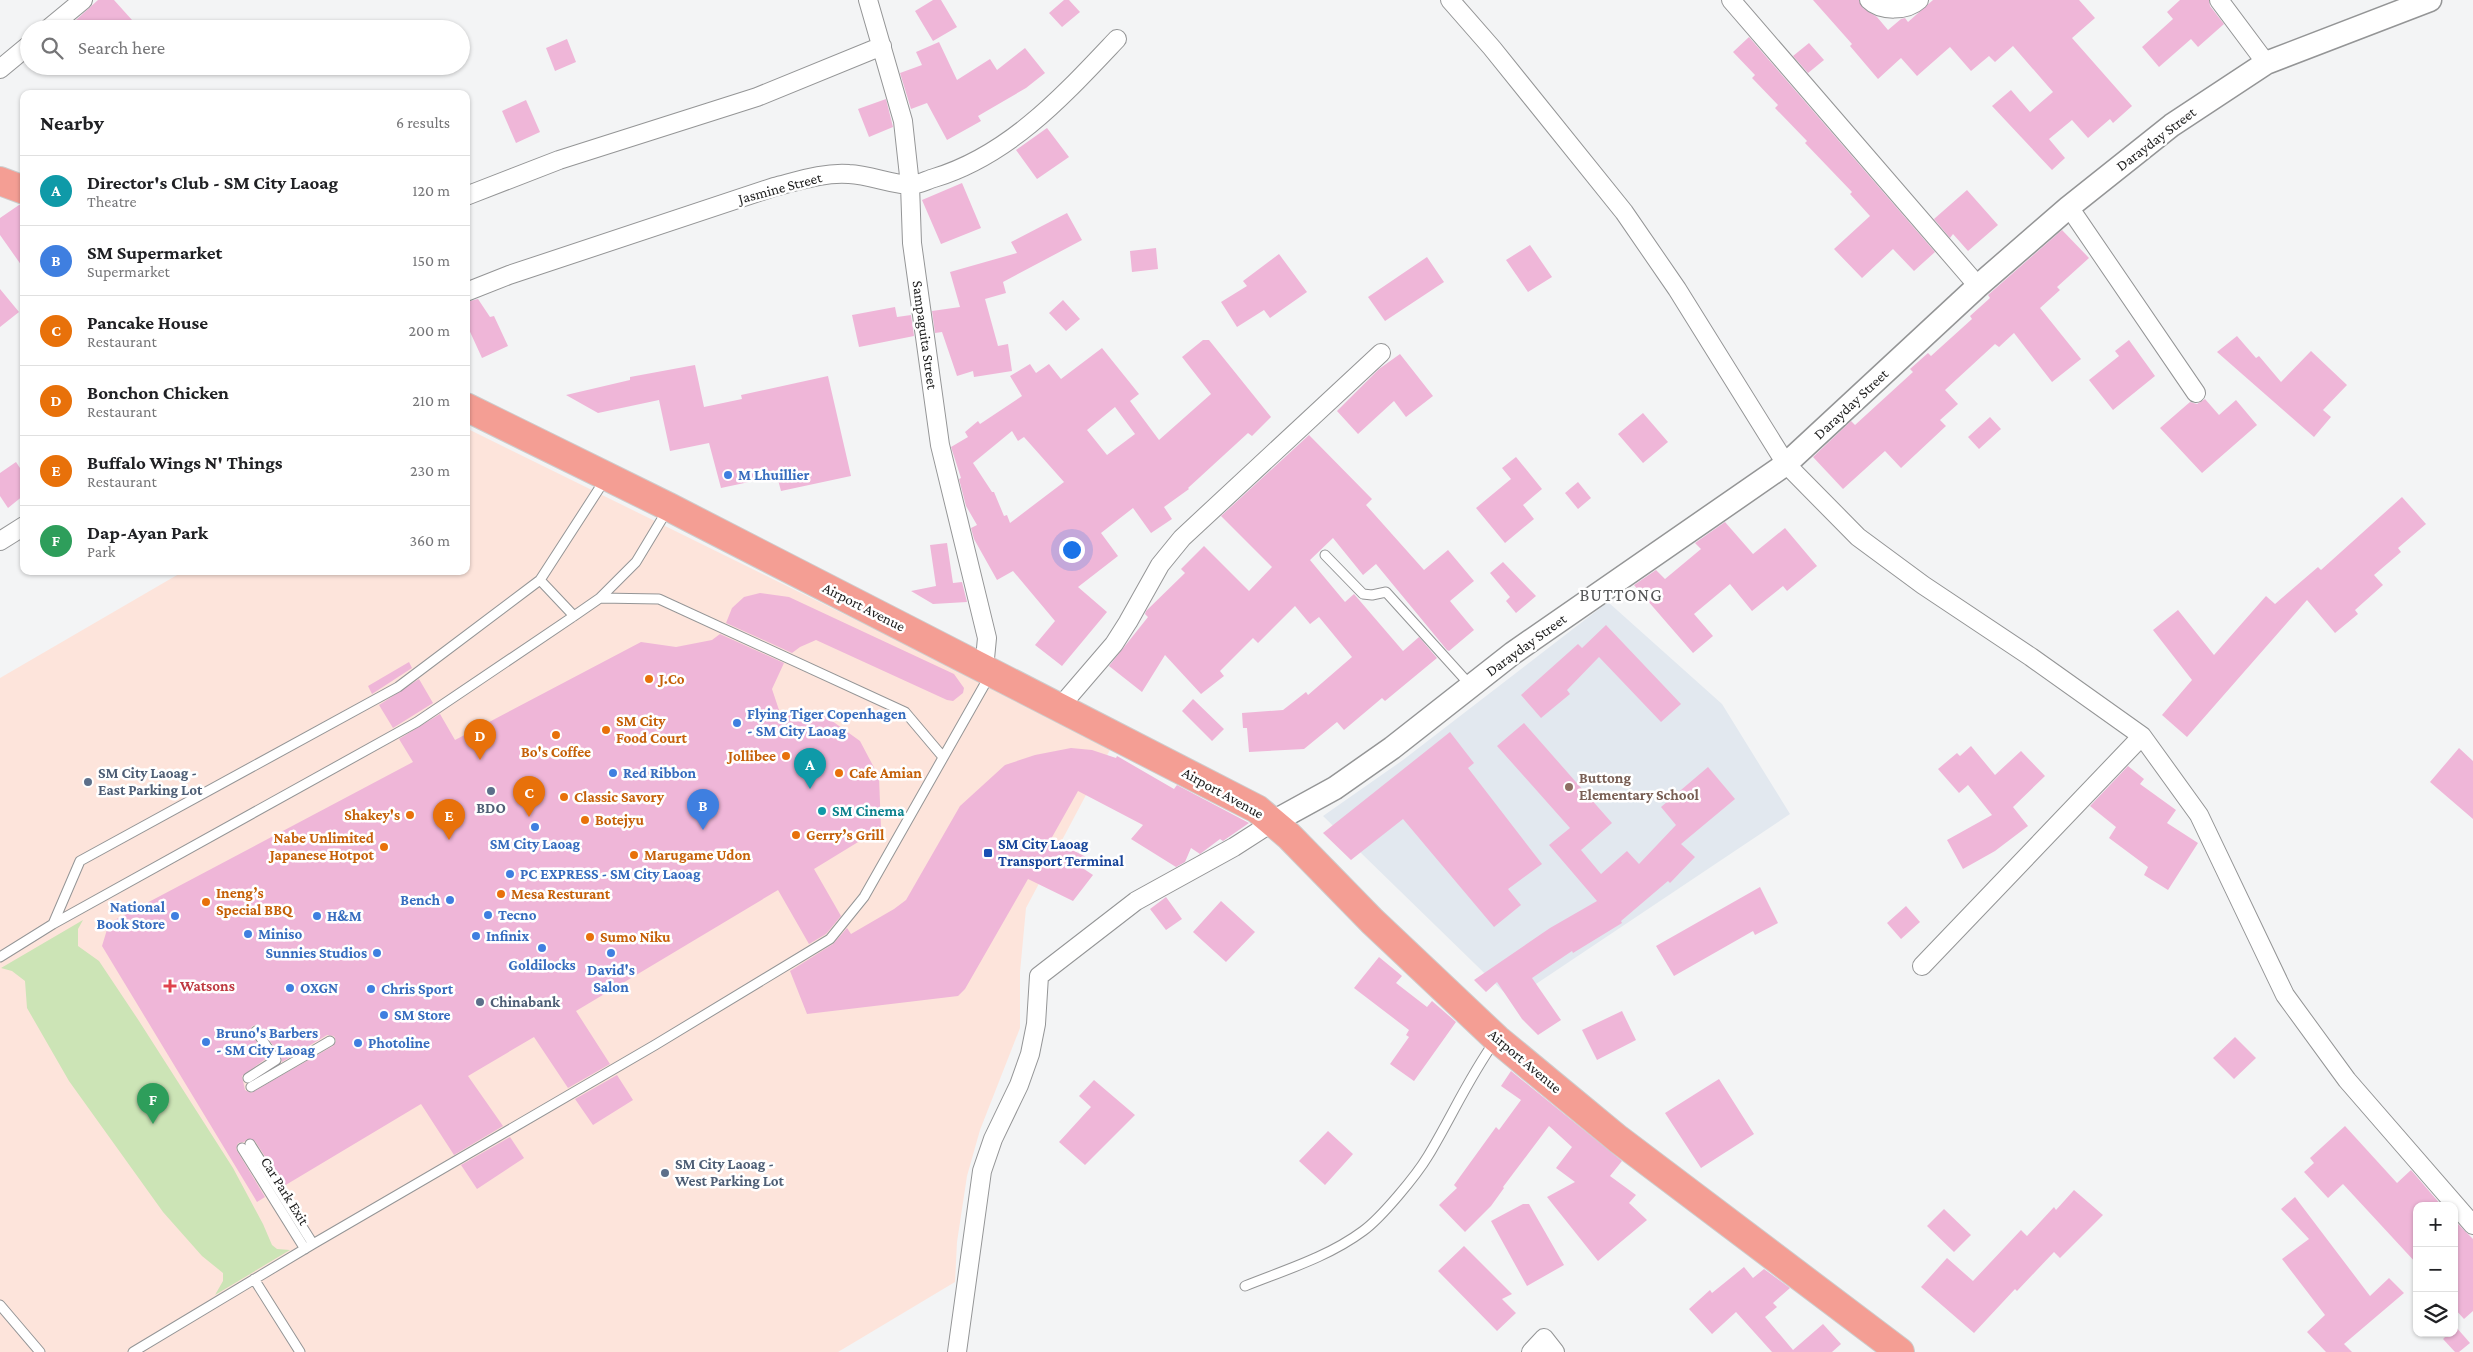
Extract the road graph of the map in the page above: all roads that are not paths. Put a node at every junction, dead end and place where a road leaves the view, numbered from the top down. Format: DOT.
graph roads {
  1 [pos="83,0"];
  2 [pos="868,0"];
  3 [pos="1450,0"];
  4 [pos="1731,0"];
  5 [pos="1869,0"];
  6 [pos="1919,0"];
  7 [pos="2219,0"];
  8 [pos="2430,0"];
  9 [pos="59,20"];
  10 [pos="1117,39"];
  11 [pos="882,46"];
  12 [pos="20,52"];
  13 [pos="2266,63"];
  14 [pos="0,69"];
  15 [pos="0,181"];
  16 [pos="910,186"];
  17 [pos="20,188"];
  18 [pos="470,194"];
  19 [pos="2069,207"];
  20 [pos="1978,286"];
  21 [pos="470,291"];
  22 [pos="1382,353"];
  23 [pos="2196,393"];
  24 [pos="470,409"];
  25 [pos="1786,464"];
  26 [pos="606,478"];
  27 [pos="669,508"];
  28 [pos="20,528"];
  29 [pos="0,541"];
  30 [pos="1325,555"];
  31 [pos="540,580"];
  32 [pos="600,598"];
  33 [pos="574,616"];
  34 [pos="988,671"];
  35 [pos="1471,686"];
  36 [pos="1059,708"];
  37 [pos="2142,736"];
  38 [pos="943,757"];
  39 [pos="1273,822"];
  40 [pos="53,924"];
  41 [pos="0,956"];
  42 [pos="1922,966"];
  43 [pos="256,1030"];
  44 [pos="1497,1039"];
  45 [pos="330,1041"];
  46 [pos="248,1078"];
  47 [pos="251,1087"];
  48 [pos="2473,1225"];
  49 [pos="314,1244"];
  50 [pos="305,1249"];
  51 [pos="254,1279"];
  52 [pos="1245,1286"];
  53 [pos="0,1305"];
  54 [pos="40,1352"];
  55 [pos="133,1352"];
  56 [pos="300,1352"];
  57 [pos="957,1352"];
  58 [pos="1532,1352"];
  59 [pos="1555,1352"];
  60 [pos="1900,1352"];
  1 -- 9 [label="street"];
  2 -- 11 [label="street, Sampaguita Street"];
  3 -- 25 [label="street"];
  4 -- 20 [label="street"];
  5 -- 6 [label="street"];
  7 -- 13 [label="street"];
  8 -- 13 [label="street, Darayday Street"];
  10 -- 16 [label="street"];
  11 -- 16 [label="street, Sampaguita Street"];
  11 -- 18 [label="street"];
  12 -- 14 [label="street"];
  13 -- 19 [label="street, Darayday Street"];
  15 -- 17 [label="main road"];
  16 -- 21 [label="street, Jasmine Street"];
  16 -- 34 [label="street, Sampaguita Street"];
  19 -- 20 [label="street, Darayday Street"];
  19 -- 23 [label="street"];
  20 -- 25 [label="street, Darayday Street"];
  22 -- 36 [label="street"];
  24 -- 26 [label="main road, Airport Avenue"];
  25 -- 35 [label="street, Darayday Street"];
  25 -- 37 [label="street"];
  26 -- 27 [label="main road, Airport Avenue"];
  26 -- 31 [label="lane"];
  27 -- 32 [label="lane"];
  27 -- 34 [label="main road, Airport Avenue"];
  28 -- 29 [label="street"];
  30 -- 35 [label="lane"];
  31 -- 33 [label="lane"];
  31 -- 40 [label="lane"];
  32 -- 33 [label="lane"];
  32 -- 38 [label="lane"];
  33 -- 40 [label="lane"];
  34 -- 36 [label="main road, Airport Avenue"];
  34 -- 38 [label="lane"];
  35 -- 39 [label="street, Darayday Street"];
  36 -- 39 [label="main road, Airport Avenue"];
  37 -- 42 [label="street"];
  37 -- 48 [label="street"];
  38 -- 49 [label="lane"];
  39 -- 44 [label="main road, Airport Avenue"];
  39 -- 57 [label="street"];
  40 -- 41 [label="lane"];
  43 -- 46 [label="lane"];
  44 -- 52 [label="lane"];
  44 -- 60 [label="main road, Airport Avenue"];
  45 -- 47 [label="lane"];
  49 -- 50 [label="lane"];
  49 -- 50 [label="lane, Car Park Exit"];
  50 -- 51 [label="lane"];
  51 -- 55 [label="lane"];
  51 -- 56 [label="lane"];
  53 -- 54 [label="lane"];
  58 -- 59 [label="street"];
}
